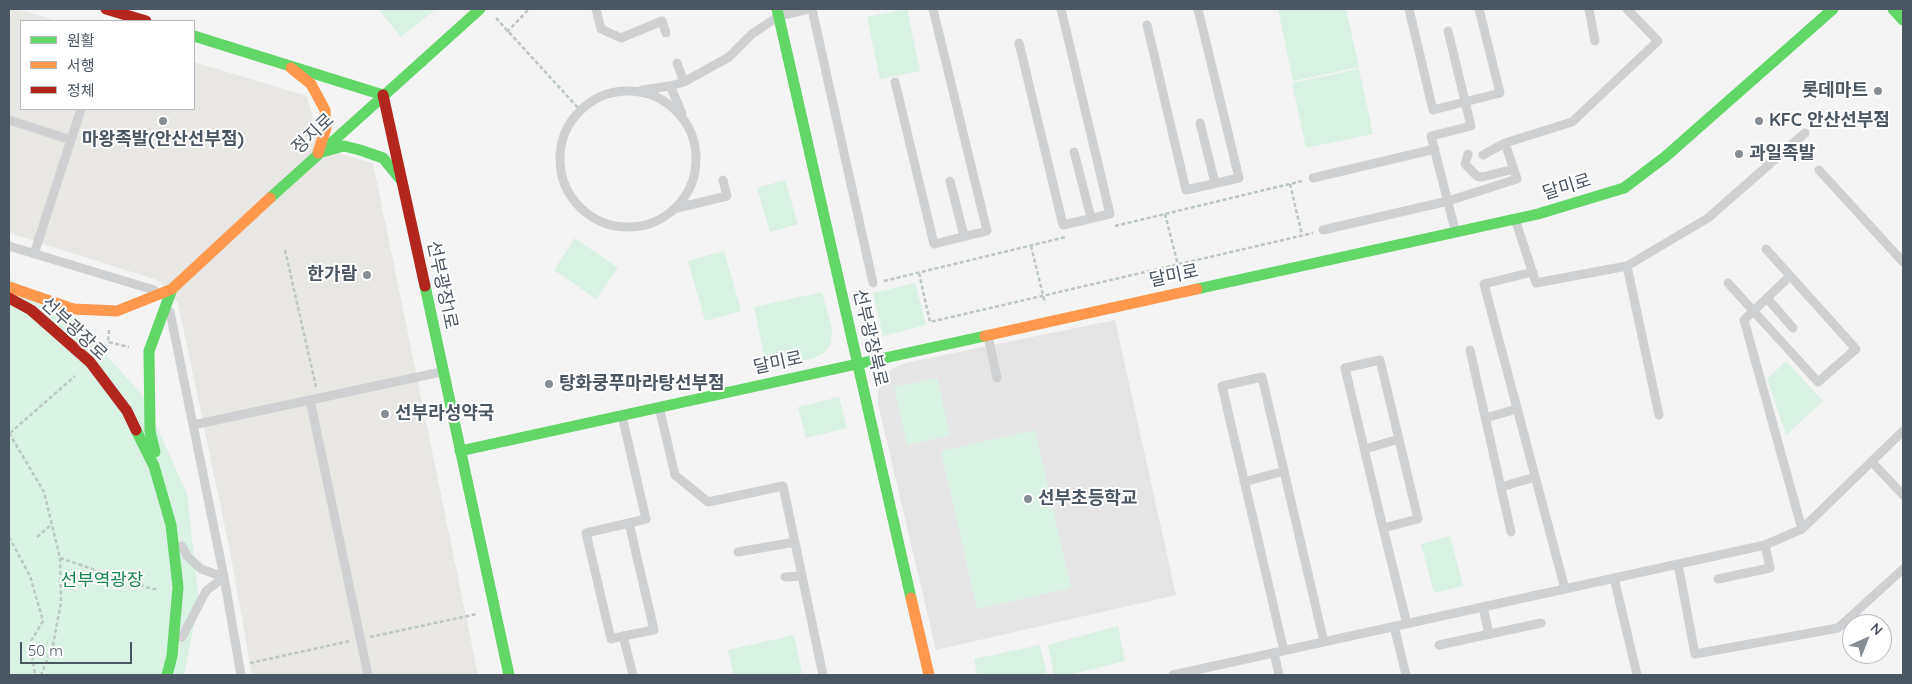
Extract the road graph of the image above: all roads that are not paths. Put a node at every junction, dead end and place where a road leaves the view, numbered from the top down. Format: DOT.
graph roads {
  1 [pos="480,9"];
  2 [pos="596,9"];
  3 [pos="811,9"];
  4 [pos="933,9"];
  5 [pos="1061,9"];
  6 [pos="1198,9"];
  7 [pos="1411,9"];
  8 [pos="1479,9"];
  9 [pos="1588,9"];
  10 [pos="1628,9"];
  11 [pos="1833,9"];
  12 [pos="1893,9"];
  13 [pos="778,12"];
  14 [pos="110,14"];
  15 [pos="141,20"];
  16 [pos="1903,20"];
  17 [pos="1147,25"];
  18 [pos="1448,31"];
  19 [pos="666,33"];
  20 [pos="195,36"];
  21 [pos="1595,41"];
  22 [pos="1019,43"];
  23 [pos="677,63"];
  24 [pos="287,65"];
  25 [pos="684,82"];
  26 [pos="895,82"];
  27 [pos="670,86"];
  28 [pos="637,91"];
  29 [pos="383,95"];
  30 [pos="1465,102"];
  31 [pos="81,110"];
  32 [pos="9,120"];
  33 [pos="1200,123"];
  34 [pos="1805,133"];
  35 [pos="692,135"];
  36 [pos="71,140"];
  37 [pos="1506,142"];
  38 [pos="1435,149"];
  39 [pos="318,152"];
  40 [pos="1074,152"];
  41 [pos="1468,154"];
  42 [pos="1483,155"];
  43 [pos="1514,169"];
  44 [pos="1819,170"];
  45 [pos="1313,178"];
  46 [pos="722,180"];
  47 [pos="402,181"];
  48 [pos="950,181"];
  49 [pos="1215,184"];
  50 [pos="1448,201"];
  51 [pos="677,208"];
  52 [pos="1091,218"];
  53 [pos="1515,219"];
  54 [pos="1323,230"];
  55 [pos="1455,232"];
  56 [pos="964,236"];
  57 [pos="9,246"];
  58 [pos="1766,249"];
  59 [pos="34,254"];
  60 [pos="1903,262"];
  61 [pos="1627,266"];
  62 [pos="1533,272"];
  63 [pos="1790,276"];
  64 [pos="873,283"];
  65 [pos="1728,283"];
  66 [pos="9,287"];
  67 [pos="168,295"];
  68 [pos="9,298"];
  69 [pos="1767,298"];
  70 [pos="1754,311"];
  71 [pos="1793,328"];
  72 [pos="988,335"];
  73 [pos="1470,350"];
  74 [pos="858,364"];
  75 [pos="443,372"];
  76 [pos="997,378"];
  77 [pos="314,399"];
  78 [pos="659,407"];
  79 [pos="1517,409"];
  80 [pos="1659,415"];
  81 [pos="622,416"];
  82 [pos="1485,418"];
  83 [pos="193,425"];
  84 [pos="1903,431"];
  85 [pos="1399,439"];
  86 [pos="1365,448"];
  87 [pos="460,451"];
  88 [pos="1872,462"];
  89 [pos="1284,471"];
  90 [pos="1535,477"];
  91 [pos="1244,482"];
  92 [pos="1501,487"];
  93 [pos="1903,495"];
  94 [pos="629,523"];
  95 [pos="171,525"];
  96 [pos="1383,528"];
  97 [pos="1802,529"];
  98 [pos="1511,532"];
  99 [pos="795,542"];
  100 [pos="1765,545"];
  101 [pos="738,552"];
  102 [pos="1678,564"];
  103 [pos="1903,568"];
  104 [pos="802,576"];
  105 [pos="224,577"];
  106 [pos="785,577"];
  107 [pos="1614,578"];
  108 [pos="1718,579"];
  109 [pos="1565,589"];
  110 [pos="1483,607"];
  111 [pos="1541,622"];
  112 [pos="1407,624"];
  113 [pos="1394,626"];
  114 [pos="1489,634"];
  115 [pos="623,636"];
  116 [pos="1324,642"];
  117 [pos="1439,645"];
  118 [pos="1284,651"];
  119 [pos="1274,653"];
  120 [pos="172,656"];
  121 [pos="1211,671"];
  122 [pos="167,675"];
  123 [pos="241,675"];
  124 [pos="368,675"];
  125 [pos="510,675"];
  126 [pos="633,675"];
  127 [pos="823,675"];
  128 [pos="929,675"];
  129 [pos="1173,675"];
  130 [pos="1279,675"];
  131 [pos="1406,675"];
  132 [pos="1637,675"];
  1 -- 29 [label="street, 정지로"];
  2 -- 19 [label="lane"];
  3 -- 13 [label="lane"];
  3 -- 64 [label="lane"];
  4 -- 56 [label="lane"];
  5 -- 52 [label="lane"];
  6 -- 49 [label="lane"];
  7 -- 30 [label="lane"];
  8 -- 30 [label="lane"];
  9 -- 21 [label="lane"];
  10 -- 37 [label="lane"];
  11 -- 53 [label="street, 달미로"];
  12 -- 16 [label="street"];
  13 -- 25 [label="lane"];
  13 -- 74 [label="street, 선부광장북로"];
  14 -- 15 [label="street"];
  17 -- 49 [label="lane"];
  18 -- 30 [label="lane"];
  20 -- 24 [label="street"];
  22 -- 52 [label="lane"];
  23 -- 25 [label="lane"];
  24 -- 29 [label="street"];
  24 -- 39 [label="street"];
  25 -- 27 [label="lane"];
  26 -- 56 [label="lane"];
  27 -- 28 [label="lane"];
  27 -- 35 [label="lane"];
  28 -- 35 [label="lane"];
  28 -- 51 [label="lane"];
  29 -- 39 [label="street, 정지로"];
  29 -- 47 [label="street, 선부광장1로"];
  30 -- 38 [label="lane"];
  31 -- 36 [label="lane"];
  32 -- 36 [label="lane"];
  33 -- 49 [label="lane"];
  34 -- 61 [label="lane"];
  35 -- 51 [label="lane"];
  36 -- 59 [label="lane"];
  37 -- 42 [label="lane"];
  37 -- 43 [label="lane"];
  38 -- 45 [label="lane"];
  38 -- 50 [label="lane"];
  39 -- 47 [label="street"];
  39 -- 67 [label="street, 정지로"];
  40 -- 52 [label="lane"];
  41 -- 43 [label="lane"];
  43 -- 50 [label="lane"];
  44 -- 60 [label="lane"];
  46 -- 51 [label="lane"];
  47 -- 75 [label="street, 선부광장1로"];
  48 -- 56 [label="lane"];
  50 -- 54 [label="lane"];
  50 -- 55 [label="lane"];
  53 -- 55 [label="street, 달미로"];
  53 -- 62 [label="lane"];
  55 -- 72 [label="street, 달미로"];
  57 -- 59 [label="lane"];
  58 -- 63 [label="lane"];
  59 -- 67 [label="lane"];
  61 -- 62 [label="lane"];
  61 -- 80 [label="lane"];
  62 -- 79 [label="lane"];
  63 -- 69 [label="lane"];
  63 -- 70 [label="lane"];
  65 -- 70 [label="lane"];
  66 -- 67 [label="street"];
  67 -- 83 [label="lane"];
  67 -- 95 [label="street"];
  68 -- 95 [label="street, 선부광장로"];
  69 -- 70 [label="lane"];
  69 -- 71 [label="lane"];
  70 -- 97 [label="lane"];
  72 -- 74 [label="street, 달미로"];
  72 -- 76 [label="lane"];
  73 -- 82 [label="lane"];
  74 -- 78 [label="street, 달미로"];
  74 -- 128 [label="street, 선부광장북로"];
  75 -- 77 [label="lane"];
  75 -- 87 [label="street, 선부광장1로"];
  77 -- 83 [label="lane"];
  77 -- 124 [label="lane"];
  78 -- 81 [label="street, 달미로"];
  78 -- 99 [label="lane"];
  79 -- 82 [label="lane"];
  79 -- 90 [label="lane"];
  81 -- 87 [label="street, 달미로"];
  81 -- 94 [label="lane"];
  82 -- 92 [label="lane"];
  83 -- 105 [label="lane"];
  84 -- 88 [label="lane"];
  85 -- 86 [label="lane"];
  85 -- 86 [label="lane"];
  85 -- 96 [label="lane"];
  86 -- 96 [label="lane"];
  87 -- 125 [label="street, 선부광장1로"];
  88 -- 93 [label="lane"];
  88 -- 97 [label="lane"];
  89 -- 91 [label="lane"];
  89 -- 91 [label="lane"];
  89 -- 116 [label="lane"];
  90 -- 92 [label="lane"];
  90 -- 109 [label="lane"];
  91 -- 118 [label="lane"];
  92 -- 98 [label="lane"];
  94 -- 115 [label="lane"];
  94 -- 115 [label="lane"];
  95 -- 105 [label="lane"];
  95 -- 120 [label="street, 선부광장로"];
  96 -- 112 [label="lane"];
  97 -- 100 [label="lane"];
  99 -- 101 [label="lane"];
  99 -- 104 [label="lane"];
  100 -- 102 [label="lane"];
  100 -- 108 [label="lane"];
  102 -- 103 [label="lane"];
  102 -- 107 [label="lane"];
  104 -- 106 [label="lane"];
  104 -- 127 [label="lane"];
  105 -- 120 [label="lane"];
  105 -- 123 [label="lane"];
  107 -- 109 [label="lane"];
  107 -- 132 [label="lane"];
  109 -- 110 [label="lane"];
  110 -- 112 [label="lane"];
  110 -- 114 [label="lane"];
  111 -- 114 [label="lane"];
  112 -- 113 [label="lane"];
  113 -- 116 [label="lane"];
  113 -- 131 [label="lane"];
  114 -- 117 [label="lane"];
  115 -- 126 [label="lane"];
  116 -- 118 [label="lane"];
  118 -- 119 [label="lane"];
  119 -- 121 [label="lane"];
  119 -- 130 [label="lane"];
  120 -- 122 [label="street, 선부광장로"];
  121 -- 129 [label="lane"];
}
